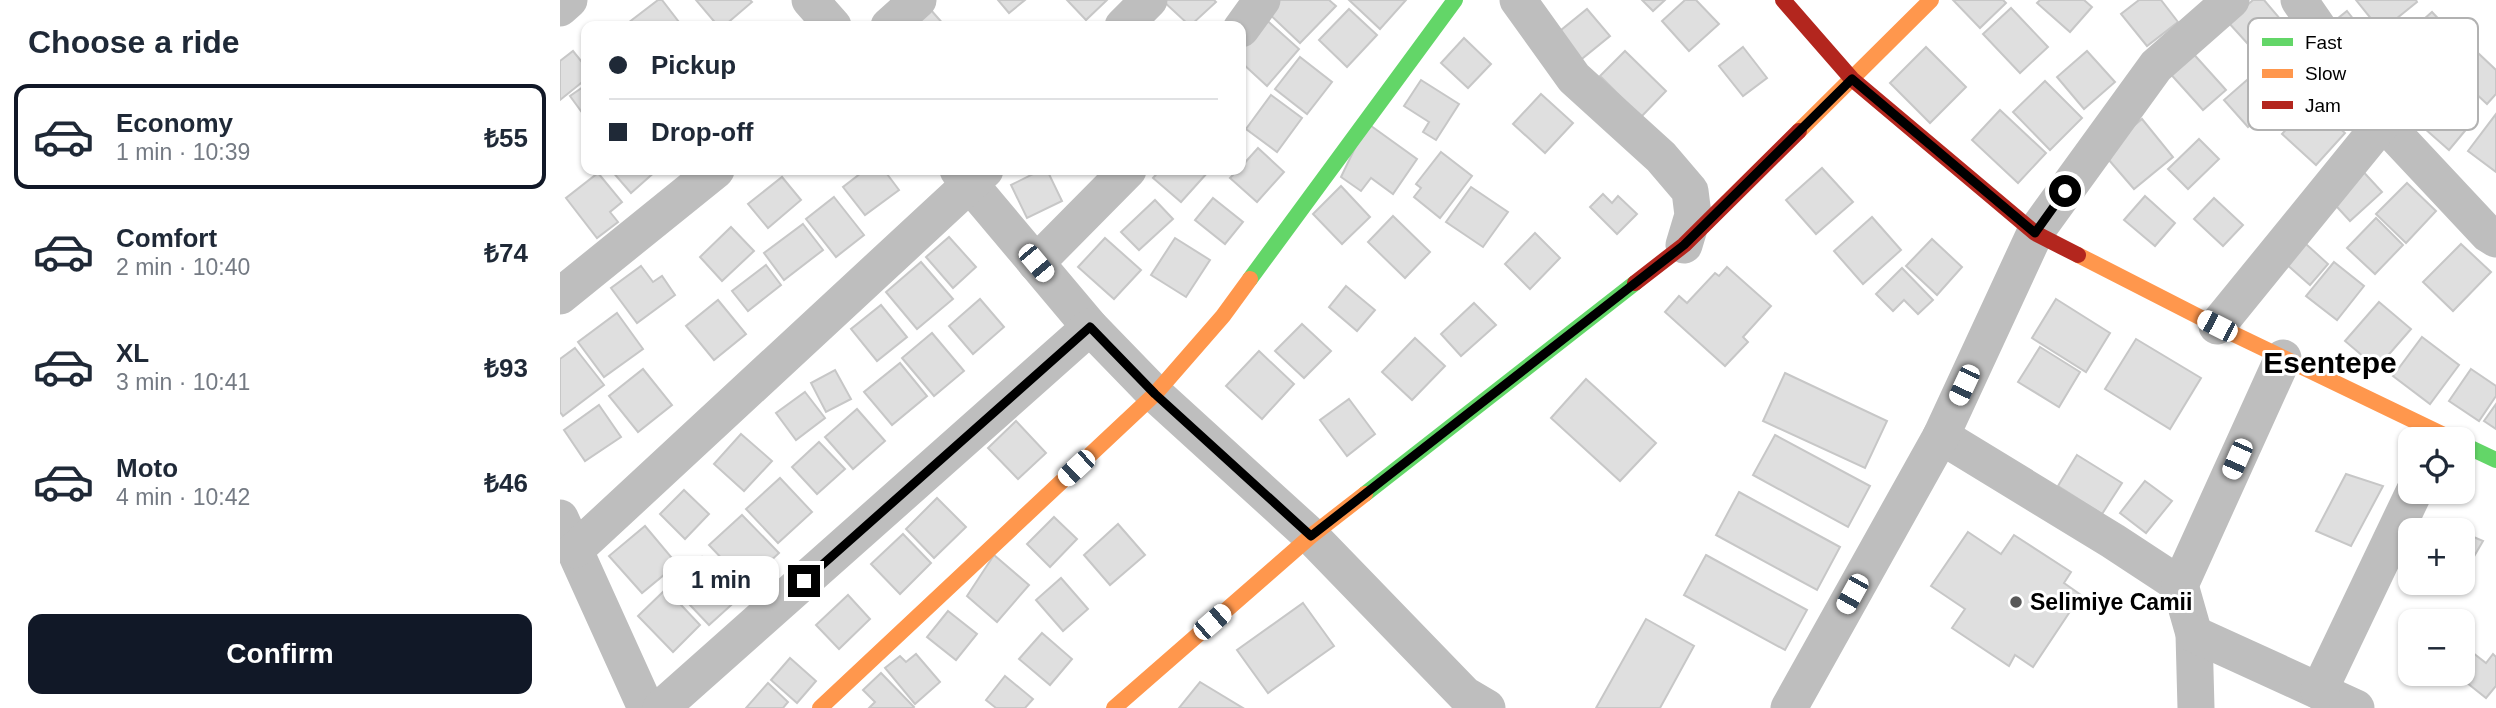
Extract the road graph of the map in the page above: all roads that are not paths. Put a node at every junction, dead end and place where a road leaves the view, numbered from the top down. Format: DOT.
graph roads {
  1 [pos="569,0"];
  2 [pos="810,0"];
  3 [pos="918,0"];
  4 [pos="1149,0"];
  5 [pos="1262,0"];
  6 [pos="1455,0"];
  7 [pos="1518,0"];
  8 [pos="1783,0"];
  9 [pos="1931,0"];
  10 [pos="2231,0"];
  11 [pos="2299,0"];
  12 [pos="560,8"];
  13 [pos="2311,18"];
  14 [pos="829,21"];
  15 [pos="895,21"];
  16 [pos="1128,21"];
  17 [pos="1246,22"];
  18 [pos="1852,79"];
  19 [pos="2376,130"];
  20 [pos="2391,130"];
  21 [pos="710,175"];
  22 [pos="971,175"];
  23 [pos="1123,175"];
  24 [pos="2493,232"];
  25 [pos="2035,233"];
  26 [pos="1684,245"];
  27 [pos="1036,263"];
  28 [pos="560,296"];
  29 [pos="2217,326"];
  30 [pos="1090,327"];
  31 [pos="2283,358"];
  32 [pos="1155,394"];
  33 [pos="2424,427"];
  34 [pos="1941,436"];
  35 [pos="2475,451"];
  36 [pos="2496,460"];
  37 [pos="2408,504"];
  38 [pos="567,534"];
  39 [pos="1311,536"];
  40 [pos="2180,585"];
  41 [pos="2194,634"];
  42 [pos="2319,691"];
  43 [pos="1470,704"];
  44 [pos="646,708"];
  45 [pos="661,708"];
  46 [pos="820,708"];
  47 [pos="1114,708"];
  48 [pos="1789,708"];
  49 [pos="2196,708"];
  50 [pos="2356,708"];
  1 -- 12 [label="street"];
  2 -- 14 [label="street"];
  3 -- 15 [label="street"];
  4 -- 16 [label="street"];
  5 -- 17 [label="street"];
  6 -- 32 [label="street"];
  7 -- 26 [label="street"];
  8 -- 18 [label="street"];
  9 -- 18 [label="street"];
  10 -- 25 [label="street"];
  11 -- 13 [label="street"];
  18 -- 25 [label="street"];
  18 -- 26 [label="street"];
  19 -- 29 [label="street"];
  20 -- 24 [label="street"];
  21 -- 28 [label="street"];
  22 -- 27 [label="street"];
  22 -- 38 [label="street"];
  23 -- 27 [label="street"];
  25 -- 29 [label="street"];
  25 -- 34 [label="street"];
  26 -- 39 [label="street"];
  27 -- 30 [label="street"];
  29 -- 31 [label="street"];
  30 -- 32 [label="street"];
  30 -- 45 [label="street"];
  31 -- 33 [label="street"];
  31 -- 40 [label="street"];
  32 -- 39 [label="street"];
  32 -- 46 [label="street"];
  34 -- 40 [label="street"];
  34 -- 48 [label="street"];
  35 -- 36 [label="street"];
  37 -- 42 [label="street"];
  38 -- 44 [label="street"];
  39 -- 43 [label="street"];
  39 -- 47 [label="street"];
  40 -- 41 [label="street"];
  41 -- 42 [label="street"];
  41 -- 49 [label="street"];
  42 -- 50 [label="street"];
}
